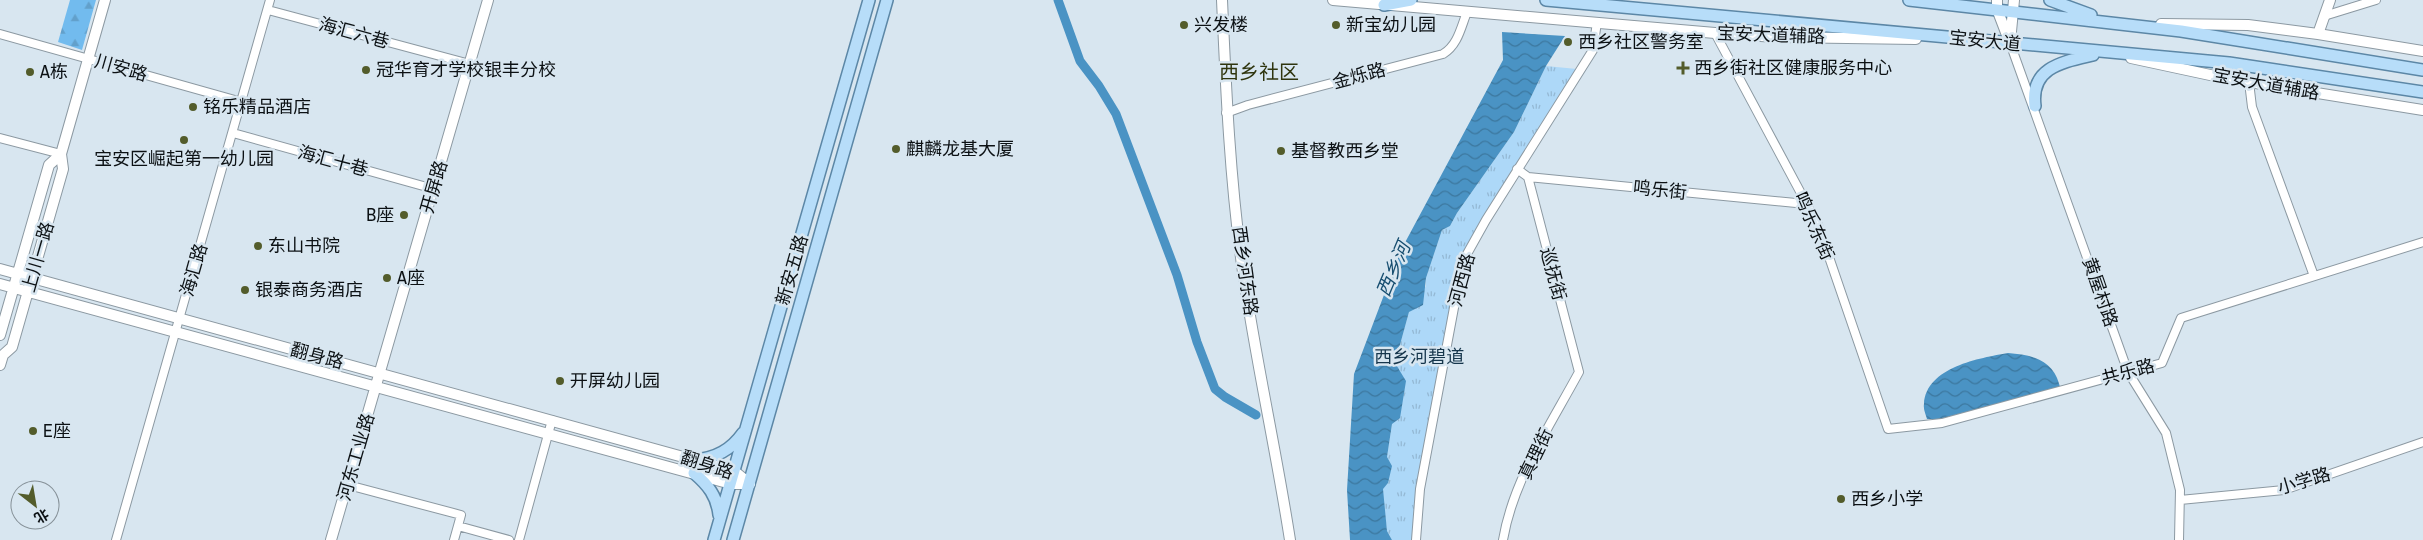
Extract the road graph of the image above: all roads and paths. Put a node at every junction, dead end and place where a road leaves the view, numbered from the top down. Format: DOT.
graph roads {
  1 [pos="105,0"];
  2 [pos="270,0"];
  3 [pos="488,0"];
  4 [pos="869,0"];
  5 [pos="887,0"];
  6 [pos="1222,0"];
  7 [pos="1334,0"];
  8 [pos="1411,0"];
  9 [pos="1546,0"];
  10 [pos="1908,0"];
  11 [pos="2050,0"];
  12 [pos="2330,0"];
  13 [pos="2376,0"];
  14 [pos="1384,5"];
  15 [pos="1997,5"];
  16 [pos="2014,5"];
  17 [pos="268,10"];
  18 [pos="1468,12"];
  19 [pos="2324,16"];
  20 [pos="1598,22"];
  21 [pos="2124,24"];
  22 [pos="1715,33"];
  23 [pos="0,34"];
  24 [pos="2318,34"];
  25 [pos="1970,39"];
  26 [pos="2010,43"];
  27 [pos="2423,51"];
  28 [pos="2106,53"];
  29 [pos="88,59"];
  30 [pos="470,64"];
  31 [pos="2423,70"];
  32 [pos="2249,82"];
  33 [pos="2423,92"];
  34 [pos="242,102"];
  35 [pos="2034,106"];
  36 [pos="2423,110"];
  37 [pos="1226,113"];
  38 [pos="233,133"];
  39 [pos="0,138"];
  40 [pos="60,154"];
  41 [pos="1517,169"];
  42 [pos="1528,177"];
  43 [pos="434,189"];
  44 [pos="1806,204"];
  45 [pos="2423,242"];
  46 [pos="24,251"];
  47 [pos="39,253"];
  48 [pos="0,268"];
  49 [pos="18,274"];
  50 [pos="2314,276"];
  51 [pos="32,278"];
  52 [pos="56,285"];
  53 [pos="0,286"];
  54 [pos="14,288"];
  55 [pos="28,292"];
  56 [pos="53,299"];
  57 [pos="7,310"];
  58 [pos="22,315"];
  59 [pos="180,319"];
  60 [pos="174,333"];
  61 [pos="0,335"];
  62 [pos="1,357"];
  63 [pos="1579,372"];
  64 [pos="2128,372"];
  65 [pos="380,373"];
  66 [pos="377,386"];
  67 [pos="552,420"];
  68 [pos="748,425"];
  69 [pos="1888,429"];
  70 [pos="548,433"];
  71 [pos="2423,442"];
  72 [pos="695,460"];
  73 [pos="734,470"];
  74 [pos="694,473"];
  75 [pos="348,484"];
  76 [pos="731,484"];
  77 [pos="750,484"];
  78 [pos="2180,500"];
  79 [pos="719,524"];
  80 [pos="458,526"];
  81 [pos="116,540"];
  82 [pos="331,540"];
  83 [pos="454,540"];
  84 [pos="510,540"];
  85 [pos="518,540"];
  86 [pos="714,540"];
  87 [pos="733,540"];
  88 [pos="1290,540"];
  89 [pos="1416,540"];
  90 [pos="1503,540"];
  91 [pos="2179,540"];
  1 -- 29 [label="main road, 上川一路"];
  2 -- 17 [label="street, 海汇路"];
  3 -- 30 [label="main road, 开屏路"];
  4 -- 68 [label="main road, 新安五路"];
  5 -- 77 [label="main road, 新安五路"];
  6 -- 37 [label="main road, 西乡河东路"];
  7 -- 14 [label="main road, 宝安大道辅路"];
  8 -- 14 [label="main road"];
  9 -- 25 [label="main road, 宝安大道"];
  10 -- 15 [label="main road, 宝安大道"];
  11 -- 21 [label="main road"];
  12 -- 19 [label="main road"];
  13 -- 19 [label="street"];
  14 -- 18 [label="main road, 宝安大道辅路"];
  15 -- 16 [label="main road, 宝安大道"];
  15 -- 26 [label="main road"];
  16 -- 21 [label="main road, 宝安大道"];
  16 -- 26 [label="main road"];
  17 -- 30 [label="street, 海汇六巷"];
  17 -- 34 [label="street, 海汇路"];
  18 -- 20 [label="main road, 宝安大道辅路"];
  18 -- 37 [label="street, 金烁路"];
  19 -- 24 [label="main road"];
  20 -- 22 [label="main road, 宝安大道辅路"];
  20 -- 41 [label="street, 河西路"];
  21 -- 24 [label="main road"];
  21 -- 31 [label="main road, 宝安大道"];
  22 -- 25 [label="main road, 宝安大道辅路"];
  22 -- 44 [label="street, 鸣乐东街"];
  23 -- 29 [label="street, 川安路"];
  24 -- 27 [label="main road"];
  25 -- 26 [label="main road, 宝安大道"];
  26 -- 28 [label="main road, 宝安大道"];
  26 -- 35 [label="street, 黄屋村路"];
  28 -- 32 [label="main road, 宝安大道辅路"];
  28 -- 33 [label="main road, 宝安大道"];
  28 -- 35 [label="main road"];
  29 -- 34 [label="street, 川安路"];
  29 -- 40 [label="main road, 上川一路"];
  30 -- 43 [label="main road, 开屏路"];
  32 -- 36 [label="main road, 宝安大道辅路"];
  32 -- 50 [label="street"];
  34 -- 38 [label="street, 海汇路"];
  35 -- 64 [label="street, 黄屋村路"];
  37 -- 88 [label="main road, 西乡河东路"];
  38 -- 43 [label="street, 海汇十巷"];
  38 -- 59 [label="street, 海汇路"];
  39 -- 40 [label="street"];
  40 -- 46 [label="main road, 上川一路"];
  40 -- 47 [label="main road, 上川一路"];
  41 -- 42 [label="street"];
  41 -- 89 [label="street, 河西路"];
  42 -- 44 [label="street, 鸣乐街"];
  42 -- 63 [label="street, 巡抚街"];
  43 -- 65 [label="main road, 开屏路"];
  44 -- 69 [label="street, 鸣乐东街"];
  45 -- 50 [label="street, 共乐路"];
  46 -- 48 [label="main road"];
  46 -- 49 [label="main road, 上川一路"];
  47 -- 51 [label="main road, 上川一路"];
  47 -- 52 [label="main road"];
  48 -- 49 [label="main road, 翻身路"];
  49 -- 51 [label="main road, 翻身路"];
  49 -- 54 [label="main road, 上川一路"];
  50 -- 64 [label="street, 共乐路"];
  51 -- 52 [label="main road, 翻身路"];
  51 -- 55 [label="main road, 上川一路"];
  52 -- 59 [label="main road, 翻身路"];
  53 -- 54 [label="main road, 翻身路"];
  53 -- 57 [label="main road"];
  54 -- 55 [label="main road, 翻身路"];
  54 -- 57 [label="main road, 上川一路"];
  55 -- 56 [label="main road, 翻身路"];
  55 -- 58 [label="main road, 上川一路"];
  56 -- 58 [label="main road"];
  56 -- 60 [label="main road, 翻身路"];
  57 -- 61 [label="main road, 上川一路"];
  58 -- 62 [label="main road, 上川一路"];
  59 -- 60 [label="street, 海汇路"];
  59 -- 65 [label="main road, 翻身路"];
  60 -- 66 [label="main road, 翻身路"];
  60 -- 81 [label="street, 海汇路"];
  63 -- 90 [label="street, 真理街"];
  64 -- 69 [label="street, 共乐路"];
  64 -- 78 [label="street, 黄屋村路"];
  65 -- 66 [label="main road, 河东工业路"];
  65 -- 67 [label="main road, 翻身路"];
  66 -- 70 [label="main road, 翻身路"];
  66 -- 75 [label="main road, 河东工业路"];
  67 -- 70 [label="street"];
  67 -- 72 [label="main road, 翻身路"];
  68 -- 72 [label="main road"];
  68 -- 73 [label="main road, 新安五路"];
  70 -- 74 [label="main road, 翻身路"];
  70 -- 85 [label="street"];
  71 -- 78 [label="street, 小学路"];
  72 -- 73 [label="main road, 翻身路"];
  73 -- 76 [label="main road, 新安五路"];
  73 -- 77 [label="main road, 翻身路"];
  74 -- 76 [label="main road, 翻身路"];
  74 -- 79 [label="main road"];
  75 -- 80 [label="street"];
  75 -- 82 [label="main road, 河东工业路"];
  76 -- 77 [label="main road, 翻身路"];
  76 -- 79 [label="main road, 新安五路"];
  77 -- 87 [label="main road, 新安五路"];
  78 -- 91 [label="street, 黄屋村路"];
  79 -- 86 [label="main road, 新安五路"];
  80 -- 83 [label="street"];
  80 -- 84 [label="street"];
}
